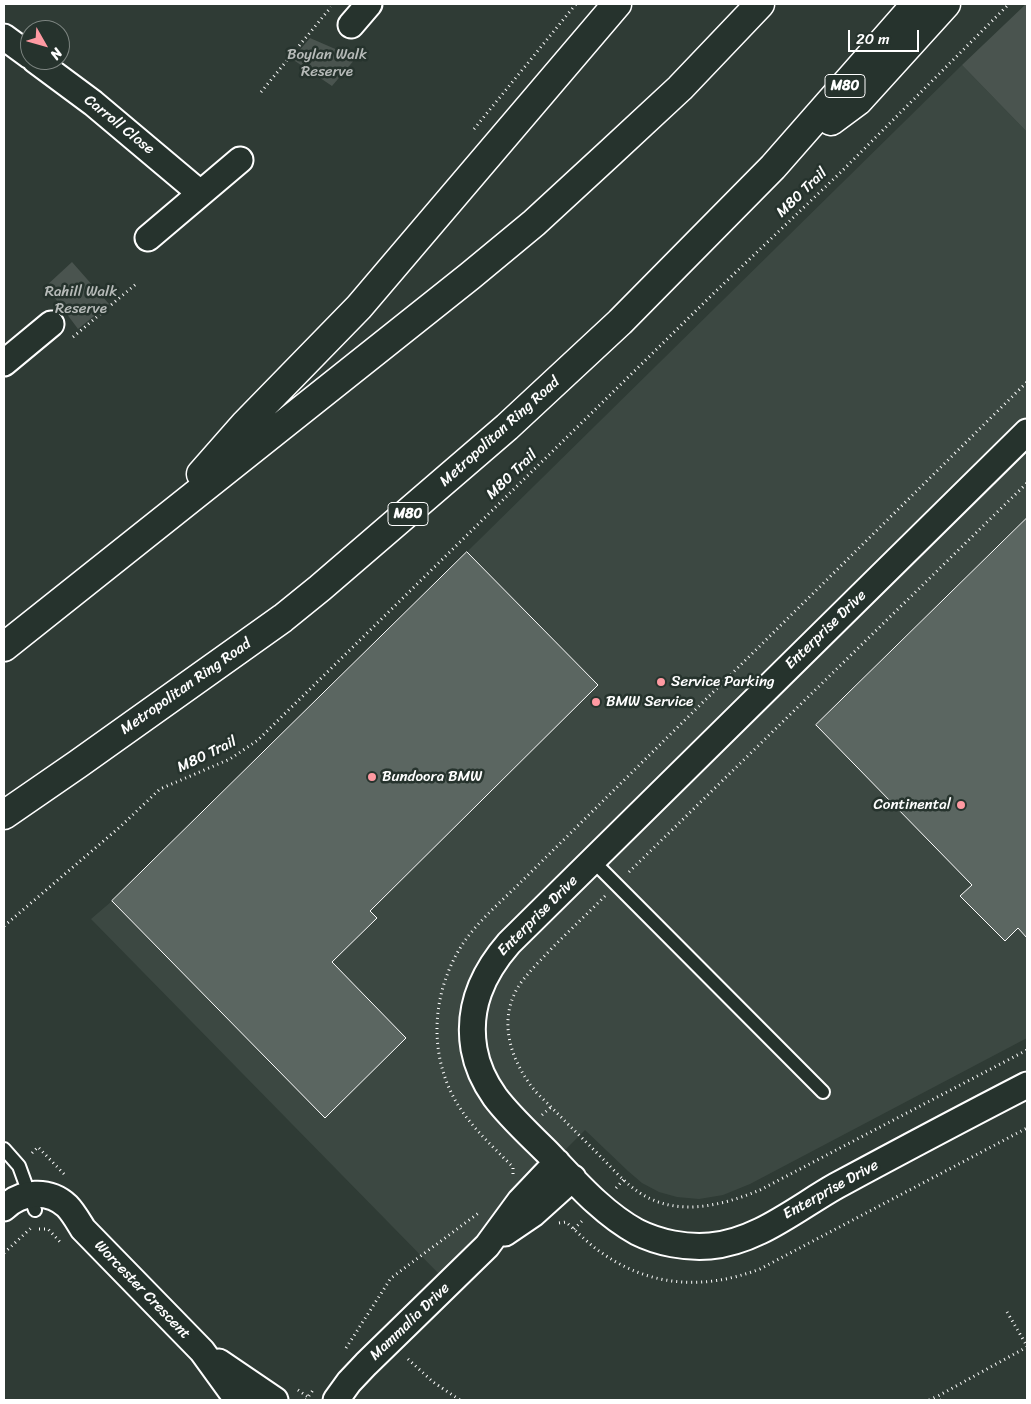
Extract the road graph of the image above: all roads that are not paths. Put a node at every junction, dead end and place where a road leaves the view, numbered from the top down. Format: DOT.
graph roads {
  1 [pos="369,4"];
  2 [pos="617,4"];
  3 [pos="760,4"];
  4 [pos="916,4"];
  5 [pos="946,4"];
  6 [pos="351,25"];
  7 [pos="4,37"];
  8 [pos="20,49"];
  9 [pos="48,70"];
  10 [pos="240,160"];
  11 [pos="773,166"];
  12 [pos="200,193"];
  13 [pos="148,238"];
  14 [pos="50,324"];
  15 [pos="4,363"];
  16 [pos="1027,432"];
  17 [pos="152,530"];
  18 [pos="4,647"];
  19 [pos="4,815"];
  20 [pos="593,861"];
  21 [pos="1027,1085"];
  22 [pos="823,1092"];
  23 [pos="4,1149"];
  24 [pos="565,1170"];
  25 [pos="32,1202"];
  26 [pos="4,1208"];
  27 [pos="4,1223"];
  28 [pos="202,1351"];
  29 [pos="284,1393"];
  30 [pos="242,1400"];
  31 [pos="336,1400"];
  1 -- 6 [label="street"];
  2 -- 17 [label="highway"];
  3 -- 17 [label="highway"];
  4 -- 11 [label="highway, Metropolitan Ring Road / M80"];
  5 -- 11 [label="highway"];
  7 -- 8 [label="street"];
  9 -- 12 [label="street, Carroll Close"];
  10 -- 12 [label="street"];
  11 -- 19 [label="highway, Metropolitan Ring Road / M80"];
  12 -- 13 [label="street"];
  14 -- 15 [label="street"];
  16 -- 20 [label="street, Enterprise Drive"];
  17 -- 18 [label="highway"];
  20 -- 22 [label="lane"];
  20 -- 24 [label="street, Enterprise Drive"];
  21 -- 24 [label="street, Enterprise Drive"];
  23 -- 25 [label="lane"];
  24 -- 31 [label="street, Mammalia Drive"];
  25 -- 26 [label="street"];
  25 -- 27 [label="street"];
  25 -- 28 [label="street, Worcester Crescent"];
  28 -- 29 [label="street, Worcester Crescent"];
  28 -- 30 [label="street, Worcester Crescent"];
}
